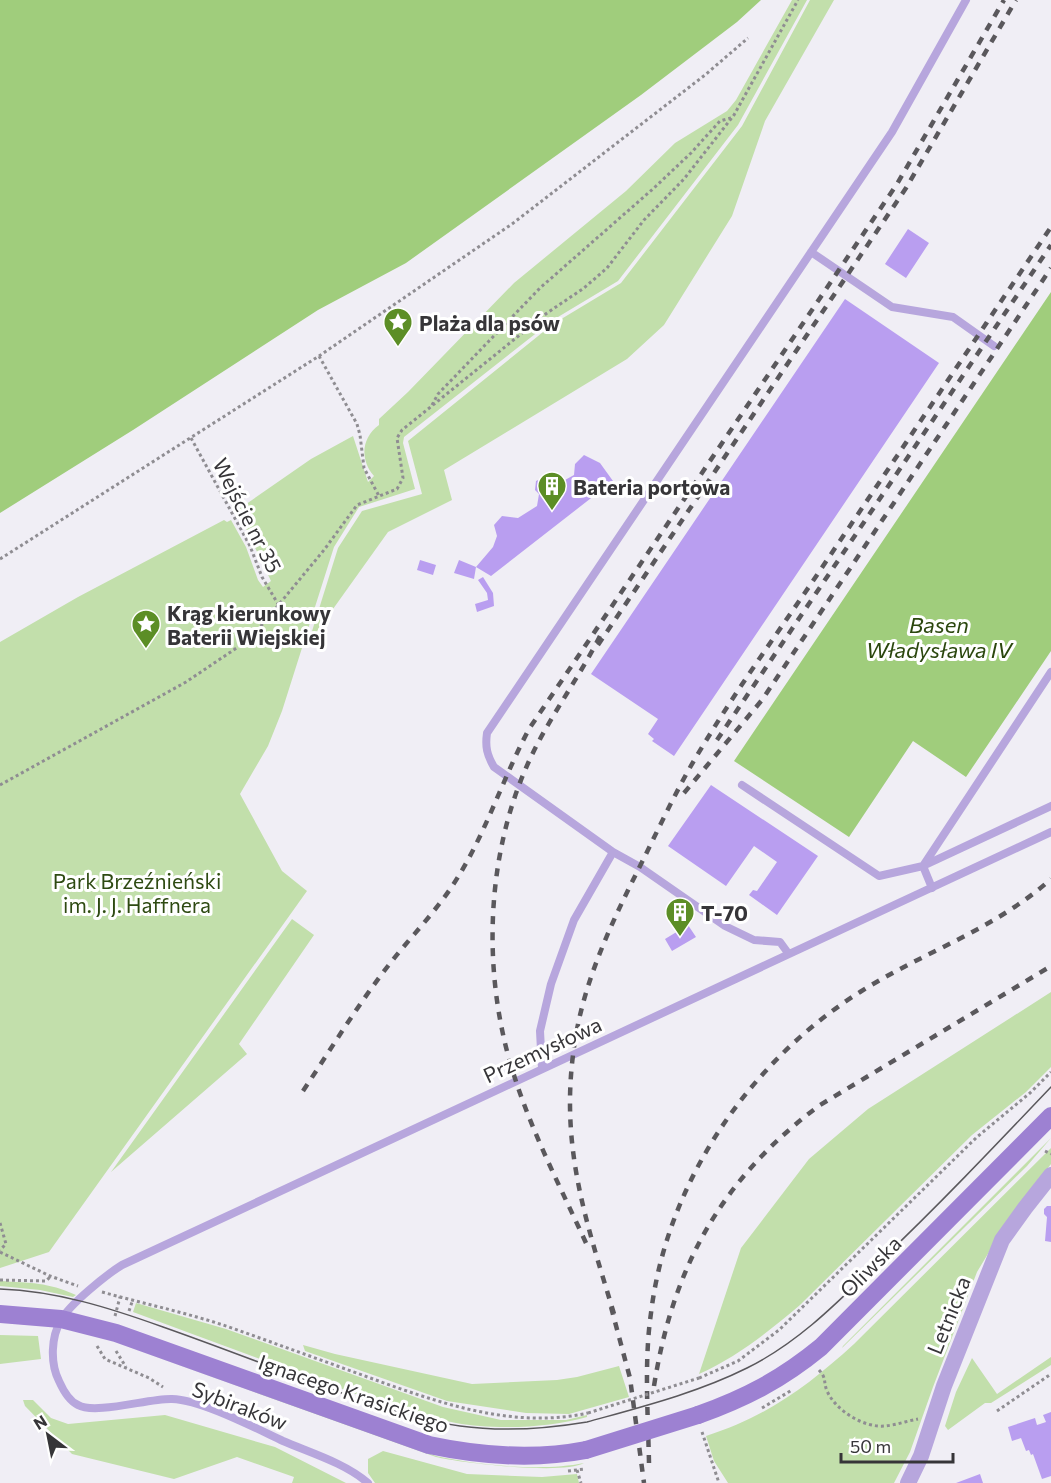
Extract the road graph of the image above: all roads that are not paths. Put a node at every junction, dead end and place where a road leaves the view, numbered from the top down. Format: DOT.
graph roads {
  1 [pos="966,0"];
  2 [pos="811,252"];
  3 [pos="994,346"];
  4 [pos="1051,672"];
  5 [pos="742,785"];
  6 [pos="1051,806"];
  7 [pos="1051,831"];
  8 [pos="613,852"];
  9 [pos="923,866"];
  10 [pos="932,888"];
  11 [pos="788,953"];
  12 [pos="542,1069"];
  13 [pos="1051,1116"];
  14 [pos="1051,1175"];
  15 [pos="0,1314"];
  16 [pos="62,1318"];
  17 [pos="700,1423"];
  18 [pos="368,1483"];
  19 [pos="908,1483"];
  1 -- 2 [label="lane"];
  2 -- 3 [label="lane"];
  2 -- 8 [label="lane"];
  4 -- 9 [label="lane"];
  5 -- 9 [label="lane"];
  6 -- 9 [label="lane"];
  7 -- 10 [label="lane, Przemysłowa"];
  8 -- 11 [label="lane"];
  8 -- 12 [label="lane"];
  9 -- 10 [label="lane"];
  10 -- 11 [label="lane, Przemysłowa"];
  11 -- 12 [label="lane, Przemysłowa"];
  12 -- 16 [label="lane, Przemysłowa"];
  13 -- 17 [label="street, Oliwska"];
  14 -- 19 [label="street, Letnicka"];
  15 -- 16 [label="street, Ignacego Krasickiego"];
  16 -- 17 [label="street, Ignacego Krasickiego, bridge"];
  16 -- 18 [label="lane, Sybiraków"];
}
